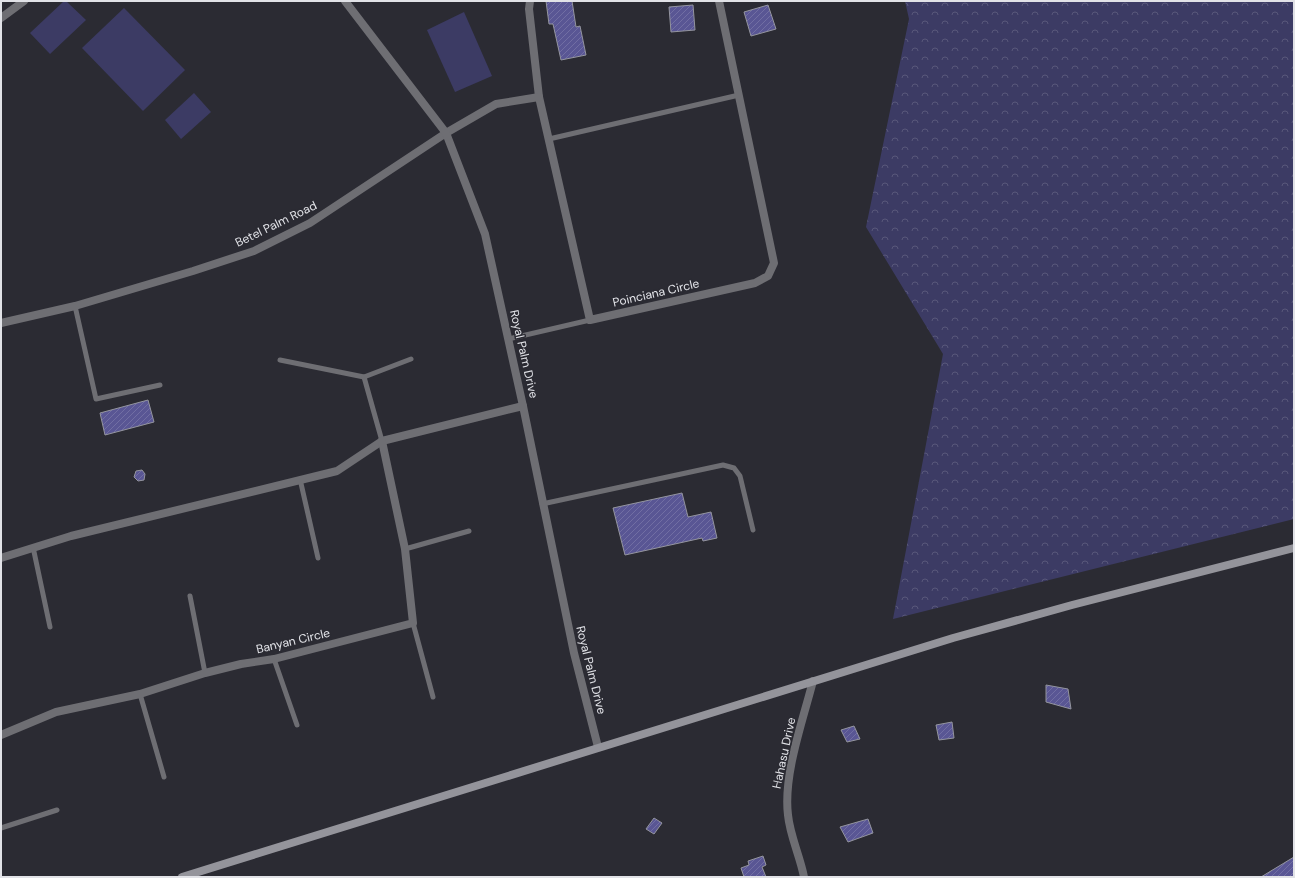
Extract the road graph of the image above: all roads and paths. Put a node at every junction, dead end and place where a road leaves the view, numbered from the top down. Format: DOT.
graph roads {
  1 [pos="24,1"];
  2 [pos="345,1"];
  3 [pos="530,1"];
  4 [pos="719,1"];
  5 [pos="1,18"];
  6 [pos="738,95"];
  7 [pos="539,97"];
  8 [pos="446,133"];
  9 [pos="549,139"];
  10 [pos="75,306"];
  11 [pos="590,320"];
  12 [pos="1,323"];
  13 [pos="508,339"];
  14 [pos="411,359"];
  15 [pos="280,360"];
  16 [pos="364,377"];
  17 [pos="160,384"];
  18 [pos="523,406"];
  19 [pos="382,441"];
  20 [pos="300,479"];
  21 [pos="542,504"];
  22 [pos="752,530"];
  23 [pos="470,531"];
  24 [pos="33,547"];
  25 [pos="1294,548"];
  26 [pos="405,549"];
  27 [pos="1,558"];
  28 [pos="318,558"];
  29 [pos="190,596"];
  30 [pos="413,623"];
  31 [pos="50,627"];
  32 [pos="274,660"];
  33 [pos="205,673"];
  34 [pos="814,681"];
  35 [pos="140,694"];
  36 [pos="433,697"];
  37 [pos="297,725"];
  38 [pos="1,734"];
  39 [pos="598,747"];
  40 [pos="164,777"];
  41 [pos="57,810"];
  42 [pos="1,828"];
  43 [pos="182,877"];
  44 [pos="804,877"];
  1 -- 5 [label="street"];
  2 -- 8 [label="street, Royal Palm Drive"];
  3 -- 7 [label="street"];
  4 -- 6 [label="street, Poinciana Circle"];
  6 -- 9 [label="lane"];
  6 -- 11 [label="street, Poinciana Circle"];
  7 -- 8 [label="street, Betel Palm Road"];
  7 -- 9 [label="street"];
  8 -- 10 [label="street, Betel Palm Road"];
  8 -- 13 [label="street, Royal Palm Drive"];
  9 -- 11 [label="street"];
  10 -- 12 [label="street, Betel Palm Road"];
  10 -- 17 [label="lane"];
  11 -- 13 [label="lane"];
  13 -- 18 [label="street, Royal Palm Drive"];
  14 -- 16 [label="lane"];
  15 -- 16 [label="lane"];
  16 -- 19 [label="lane"];
  18 -- 19 [label="street"];
  18 -- 21 [label="street, Royal Palm Drive"];
  19 -- 20 [label="street"];
  19 -- 26 [label="street"];
  20 -- 24 [label="street"];
  20 -- 28 [label="lane"];
  21 -- 22 [label="lane"];
  21 -- 39 [label="street, Royal Palm Drive"];
  23 -- 26 [label="lane"];
  24 -- 27 [label="street"];
  24 -- 31 [label="lane"];
  25 -- 34 [label="main road"];
  26 -- 30 [label="street"];
  29 -- 33 [label="lane"];
  30 -- 32 [label="street, Banyan Circle"];
  30 -- 36 [label="lane"];
  32 -- 33 [label="street, Banyan Circle"];
  32 -- 37 [label="lane"];
  33 -- 35 [label="street, Banyan Circle"];
  34 -- 39 [label="main road"];
  34 -- 44 [label="street, Hahasu Drive"];
  35 -- 38 [label="street, Banyan Circle"];
  35 -- 40 [label="lane"];
  39 -- 43 [label="main road"];
  41 -- 42 [label="lane"];
}
